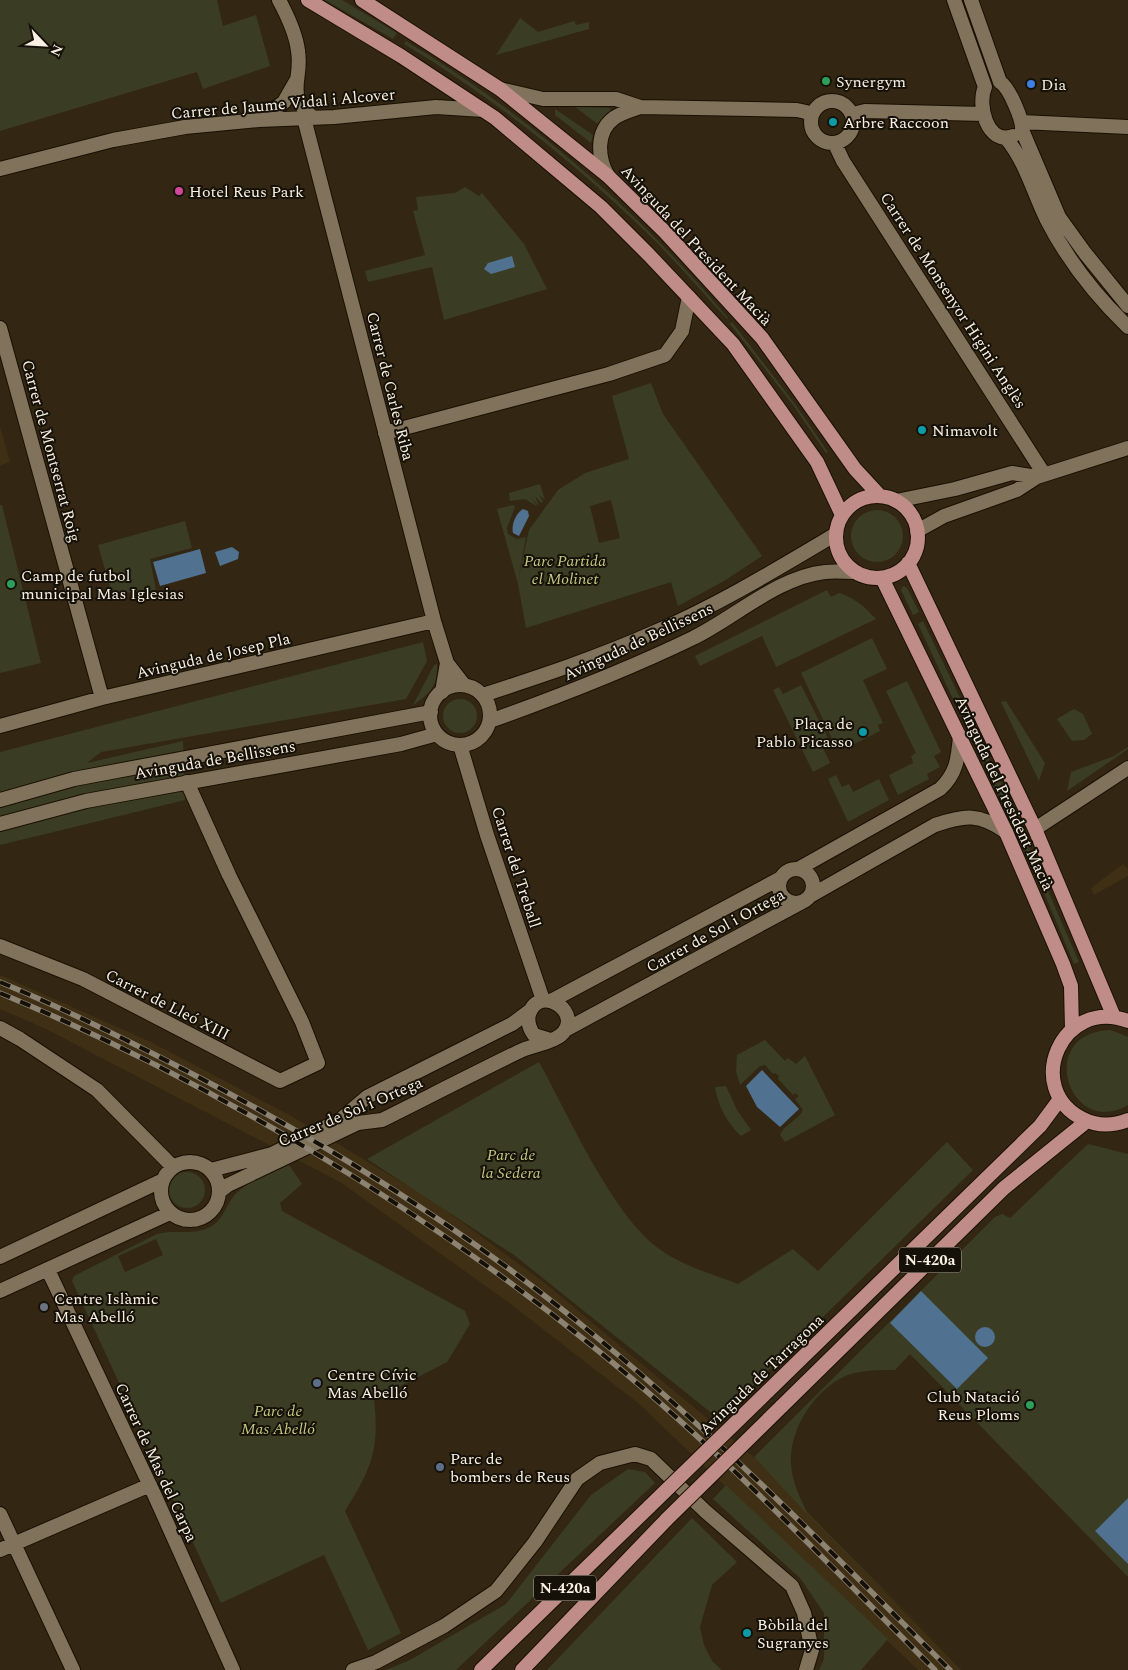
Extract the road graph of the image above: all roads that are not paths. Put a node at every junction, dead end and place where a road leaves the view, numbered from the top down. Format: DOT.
graph roads {
  1 [pos="279,0"];
  2 [pos="308,0"];
  3 [pos="362,0"];
  4 [pos="954,0"];
  5 [pos="971,0"];
  6 [pos="296,81"];
  7 [pos="1000,82"];
  8 [pos="985,87"];
  9 [pos="500,88"];
  10 [pos="640,107"];
  11 [pos="483,110"];
  12 [pos="853,114"];
  13 [pos="983,114"];
  14 [pos="811,116"];
  15 [pos="308,118"];
  16 [pos="260,120"];
  17 [pos="1021,126"];
  18 [pos="1128,127"];
  19 [pos="1006,138"];
  20 [pos="835,144"];
  21 [pos="0,170"];
  22 [pos="608,176"];
  23 [pos="689,297"];
  24 [pos="1128,306"];
  25 [pos="1128,327"];
  26 [pos="0,328"];
  27 [pos="385,433"];
  28 [pos="1128,448"];
  29 [pos="1041,476"];
  30 [pos="880,496"];
  31 [pos="896,501"];
  32 [pos="842,515"];
  33 [pos="917,531"];
  34 [pos="836,534"];
  35 [pos="908,563"];
  36 [pos="855,572"];
  37 [pos="882,578"];
  38 [pos="434,621"];
  39 [pos="447,664"];
  40 [pos="464,685"];
  41 [pos="442,692"];
  42 [pos="483,695"];
  43 [pos="102,698"];
  44 [pos="431,712"];
  45 [pos="490,721"];
  46 [pos="0,726"];
  47 [pos="437,734"];
  48 [pos="960,736"];
  49 [pos="460,745"];
  50 [pos="1128,768"];
  51 [pos="187,782"];
  52 [pos="0,800"];
  53 [pos="0,824"];
  54 [pos="1035,829"];
  55 [pos="1006,832"];
  56 [pos="798,868"];
  57 [pos="781,878"];
  58 [pos="806,899"];
  59 [pos="0,946"];
  60 [pos="547,1001"];
  61 [pos="531,1010"];
  62 [pos="1114,1017"];
  63 [pos="1128,1021"];
  64 [pos="0,1028"];
  65 [pos="1072,1029"];
  66 [pos="565,1030"];
  67 [pos="550,1040"];
  68 [pos="1060,1099"];
  69 [pos="1128,1120"];
  70 [pos="1087,1121"];
  71 [pos="173,1167"];
  72 [pos="211,1170"];
  73 [pos="162,1181"];
  74 [pos="219,1192"];
  75 [pos="170,1213"];
  76 [pos="0,1257"];
  77 [pos="48,1270"];
  78 [pos="0,1291"];
  79 [pos="150,1485"];
  80 [pos="0,1514"];
  81 [pos="14,1544"];
  82 [pos="0,1550"];
  83 [pos="73,1670"];
  84 [pos="233,1670"];
  85 [pos="353,1670"];
  86 [pos="481,1670"];
  87 [pos="522,1670"];
  88 [pos="806,1670"];
  1 -- 6 [label="street, Carrer de Carles Riba"];
  2 -- 11 [label="main road"];
  3 -- 9 [label="main road, Avinguda del President Macià"];
  4 -- 8 [label="street"];
  5 -- 7 [label="street"];
  6 -- 15 [label="street, Carrer de Carles Riba"];
  6 -- 16 [label="street, Carrer de Carles Riba"];
  7 -- 8 [label="street"];
  7 -- 17 [label="street"];
  8 -- 13 [label="street"];
  9 -- 10 [label="street"];
  9 -- 22 [label="main road, Avinguda del President Macià"];
  10 -- 14 [label="street"];
  10 -- 22 [label="street"];
  11 -- 15 [label="street, Carrer de Jaume Vidal i Alcover"];
  11 -- 23 [label="main road"];
  12 -- 13 [label="street"];
  12 -- 14 [label="street"];
  12 -- 20 [label="street"];
  13 -- 19 [label="street"];
  14 -- 20 [label="street"];
  15 -- 16 [label="street, Carrer de Jaume Vidal i Alcover"];
  15 -- 27 [label="street, Carrer de Carles Riba"];
  16 -- 21 [label="street, Carrer de Jaume Vidal i Alcover"];
  17 -- 18 [label="street"];
  17 -- 19 [label="street"];
  17 -- 24 [label="street"];
  19 -- 25 [label="street"];
  20 -- 29 [label="street, Carrer de Monsenyor Higini Anglès"];
  22 -- 30 [label="main road, Avinguda del President Macià"];
  23 -- 27 [label="street"];
  23 -- 32 [label="main road"];
  26 -- 43 [label="street, Carrer de Montserrat Roig"];
  27 -- 38 [label="street, Carrer de Carles Riba"];
  28 -- 29 [label="street"];
  29 -- 31 [label="street"];
  29 -- 33 [label="street"];
  30 -- 31 [label="main road"];
  30 -- 32 [label="main road"];
  31 -- 33 [label="main road"];
  32 -- 34 [label="main road"];
  33 -- 35 [label="main road"];
  34 -- 36 [label="main road"];
  34 -- 42 [label="street, Avinguda de Bellissens"];
  35 -- 37 [label="main road"];
  35 -- 54 [label="main road, Avinguda del President Macià"];
  36 -- 37 [label="main road"];
  36 -- 45 [label="street, Avinguda de Bellissens"];
  37 -- 48 [label="main road, Avinguda del President Macià"];
  38 -- 39 [label="street, Carrer de Carles Riba"];
  38 -- 43 [label="street, Avinguda de Josep Pla"];
  39 -- 40 [label="street, Carrer de Carles Riba"];
  39 -- 41 [label="street, Carrer de Carles Riba"];
  40 -- 41 [label="street"];
  40 -- 42 [label="street"];
  41 -- 44 [label="street"];
  42 -- 45 [label="street"];
  43 -- 46 [label="street, Avinguda de Josep Pla"];
  44 -- 47 [label="street"];
  44 -- 52 [label="street, Avinguda de Bellissens"];
  45 -- 49 [label="street"];
  47 -- 49 [label="street"];
  47 -- 51 [label="street, Avinguda de Bellissens"];
  48 -- 55 [label="main road, Avinguda del President Macià"];
  48 -- 56 [label="street"];
  49 -- 60 [label="street, Carrer del Treball"];
  50 -- 54 [label="street"];
  51 -- 53 [label="street, Avinguda de Bellissens"];
  51 -- 59 [label="street, Carrer de Lleó XIII"];
  54 -- 62 [label="main road, Avinguda del President Macià"];
  55 -- 58 [label="street, Carrer de Sol i Ortega"];
  55 -- 65 [label="main road, Avinguda del President Macià"];
  56 -- 57 [label="street"];
  56 -- 58 [label="street"];
  57 -- 58 [label="street"];
  57 -- 60 [label="street, Carrer de Sol i Ortega"];
  58 -- 66 [label="street, Carrer de Sol i Ortega"];
  60 -- 61 [label="street"];
  60 -- 66 [label="street"];
  61 -- 67 [label="street"];
  61 -- 72 [label="street, Carrer de Sol i Ortega"];
  62 -- 63 [label="main road"];
  62 -- 65 [label="main road"];
  64 -- 71 [label="street"];
  65 -- 68 [label="main road"];
  66 -- 67 [label="street"];
  67 -- 74 [label="street, Carrer de Sol i Ortega"];
  68 -- 70 [label="main road"];
  68 -- 86 [label="main road, Avinguda de Tarragona / N-420a, bridge"];
  69 -- 70 [label="main road"];
  70 -- 87 [label="main road, N-420a, bridge"];
  71 -- 72 [label="street"];
  71 -- 73 [label="street"];
  72 -- 74 [label="street"];
  73 -- 75 [label="street"];
  73 -- 76 [label="street"];
  74 -- 75 [label="street"];
  75 -- 77 [label="street"];
  77 -- 78 [label="street"];
  77 -- 79 [label="street, Carrer de Mas del Carpa"];
  79 -- 81 [label="street"];
  79 -- 84 [label="street, Carrer de Mas del Carpa"];
  80 -- 81 [label="street"];
  81 -- 82 [label="street"];
  81 -- 83 [label="street"];
  85 -- 88 [label="street"];
}
